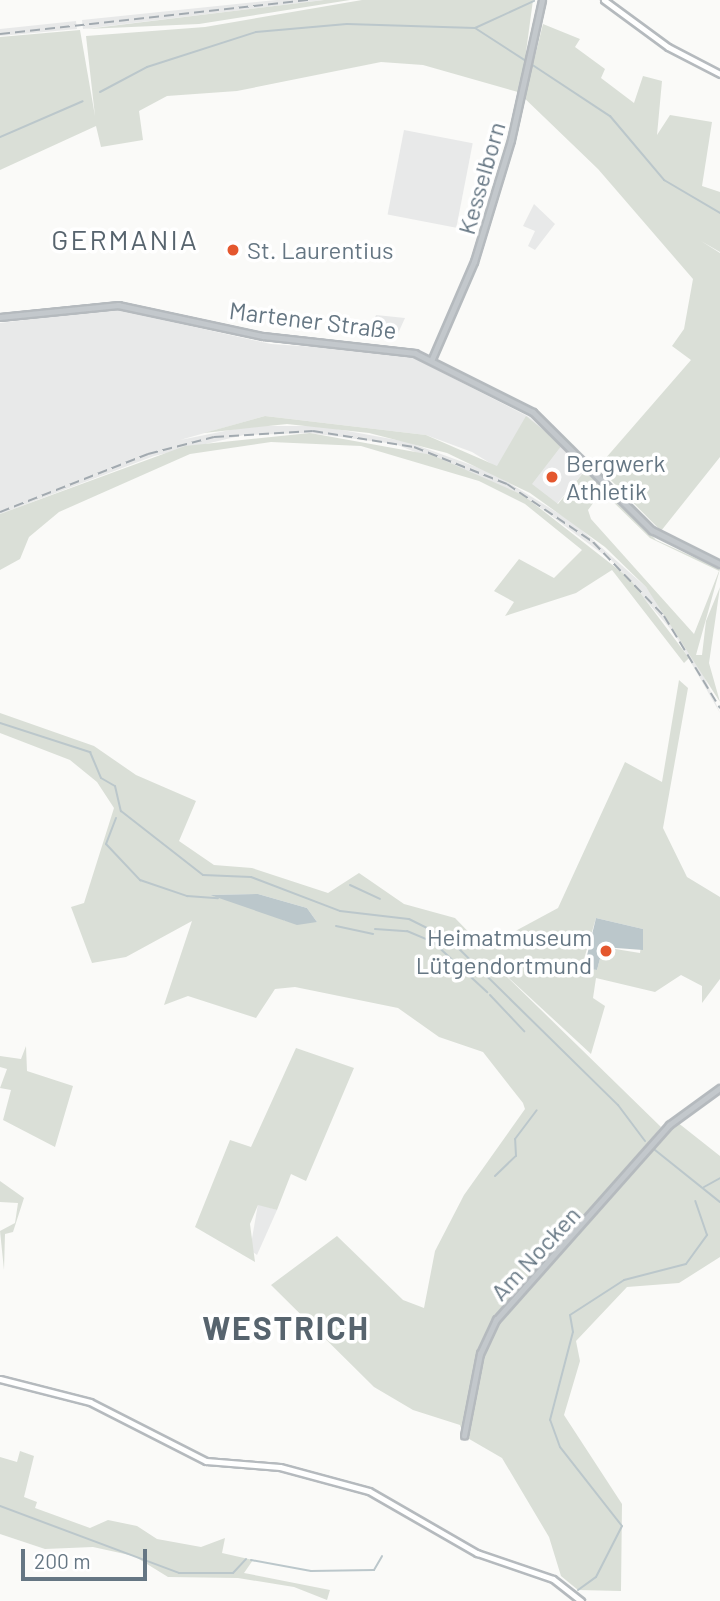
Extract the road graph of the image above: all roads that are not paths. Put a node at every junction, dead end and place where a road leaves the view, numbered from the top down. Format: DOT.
graph roads {
  1 [pos="542,0"];
  2 [pos="604,0"];
  3 [pos="720,74"];
  4 [pos="0,317"];
  5 [pos="432,359"];
  6 [pos="720,564"];
  7 [pos="720,1088"];
  8 [pos="0,1379"];
  9 [pos="464,1436"];
  10 [pos="581,1601"];
  1 -- 5 [label="street, Kesselborn"];
  2 -- 3 [label="main road"];
  4 -- 5 [label="street, Martener Straße"];
  5 -- 6 [label="street, Martener Straße"];
  7 -- 9 [label="street, Am Nocken"];
  8 -- 10 [label="main road"];
}
